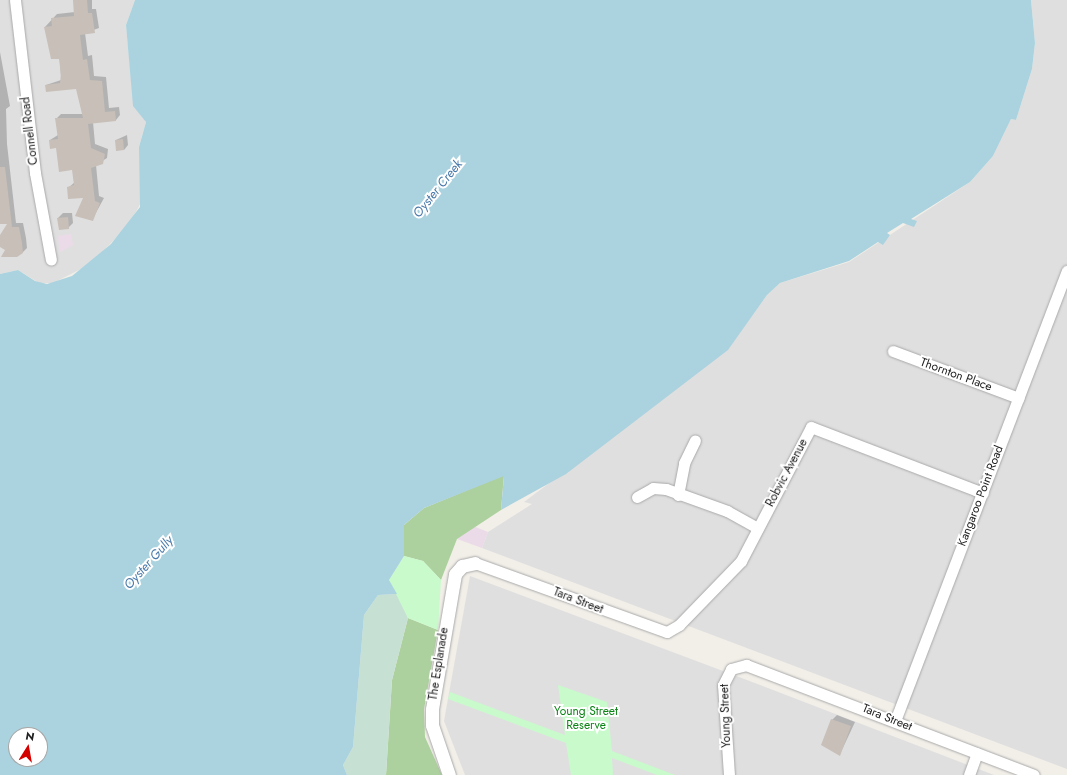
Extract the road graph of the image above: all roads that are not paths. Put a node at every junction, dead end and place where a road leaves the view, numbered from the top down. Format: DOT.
graph roads {
  1 [pos="15,0"];
  2 [pos="51,260"];
  3 [pos="1067,271"];
  4 [pos="893,351"];
  5 [pos="1019,398"];
  6 [pos="695,440"];
  7 [pos="983,493"];
  8 [pos="678,495"];
  9 [pos="637,498"];
  10 [pos="758,528"];
  11 [pos="475,563"];
  12 [pos="679,625"];
  13 [pos="739,666"];
  14 [pos="895,721"];
  15 [pos="977,753"];
  16 [pos="449,775"];
  17 [pos="729,775"];
  18 [pos="969,775"];
  19 [pos="1034,775"];
  1 -- 2 [label="street, Connell Road"];
  3 -- 5 [label="street, Kangaroo Point Road"];
  4 -- 5 [label="street, Thornton Place"];
  5 -- 7 [label="street, Kangaroo Point Road"];
  6 -- 8 [label="street"];
  7 -- 10 [label="street, Robvic Avenue"];
  7 -- 14 [label="street, Kangaroo Point Road"];
  8 -- 9 [label="street"];
  8 -- 10 [label="street"];
  10 -- 12 [label="street, Robvic Avenue"];
  11 -- 12 [label="street, Tara Street"];
  11 -- 16 [label="street, The Esplanade"];
  13 -- 14 [label="street, Tara Street"];
  13 -- 17 [label="street, Young Street"];
  14 -- 15 [label="street, Tara Street"];
  15 -- 18 [label="street"];
  15 -- 19 [label="street, Tara Street"];
}
